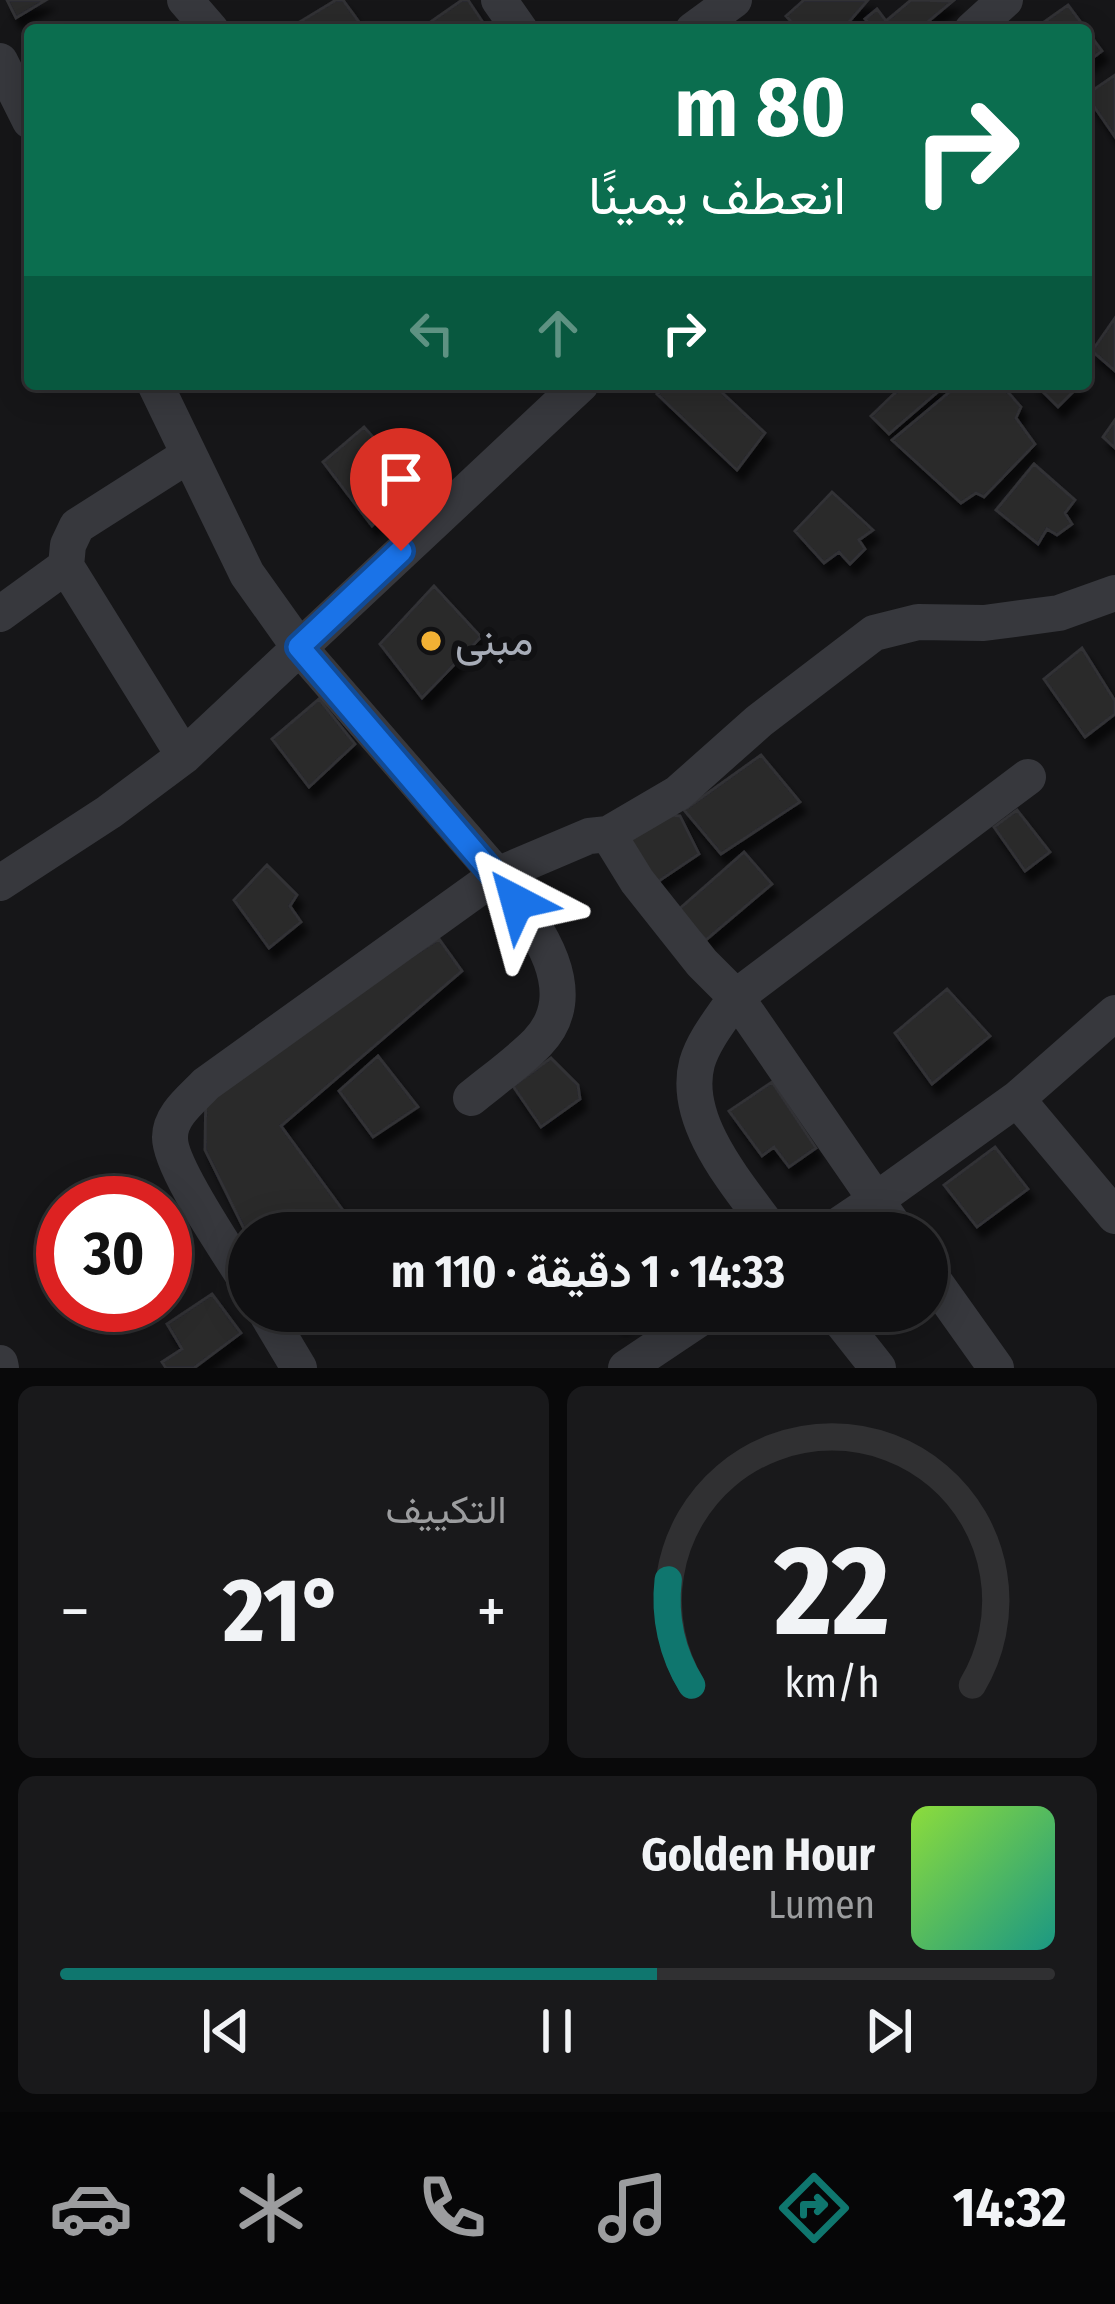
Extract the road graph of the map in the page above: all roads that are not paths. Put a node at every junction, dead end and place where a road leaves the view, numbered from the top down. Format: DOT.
graph roads {
  1 [pos="185,0"];
  2 [pos="734,0"];
  3 [pos="1005,0"];
  4 [pos="206,24"];
  5 [pos="701,24"];
  6 [pos="979,24"];
  7 [pos="0,61"];
  8 [pos="24,109"];
  9 [pos="157,390"];
  10 [pos="575,390"];
  11 [pos="187,456"];
  12 [pos="66,566"];
  13 [pos="1115,593"];
  14 [pos="0,614"];
  15 [pos="299,647"];
  16 [pos="184,756"];
  17 [pos="1028,777"];
  18 [pos="608,834"];
  19 [pos="497,875"];
  20 [pos="0,883"];
  21 [pos="736,997"];
  22 [pos="1115,1013"];
  23 [pos="471,1097"];
  24 [pos="1017,1100"];
  25 [pos="875,1200"];
  26 [pos="758,1212"];
  27 [pos="858,1212"];
  28 [pos="884,1212"];
  29 [pos="1115,1216"];
  30 [pos="228,1250"];
  31 [pos="948,1301"];
  32 [pos="278,1332"];
  33 [pos="680,1332"];
  34 [pos="850,1332"];
  35 [pos="299,1368"];
  36 [pos="626,1368"];
  37 [pos="878,1368"];
  38 [pos="996,1368"];
  1 -- 4 [label="street"];
  2 -- 5 [label="street"];
  3 -- 6 [label="street"];
  7 -- 8 [label="street"];
  9 -- 11 [label="street"];
  10 -- 15 [label="street"];
  11 -- 12 [label="street"];
  11 -- 15 [label="street"];
  12 -- 14 [label="street"];
  12 -- 16 [label="street"];
  13 -- 18 [label="street"];
  15 -- 16 [label="street"];
  15 -- 19 [label="street"];
  16 -- 20 [label="street"];
  17 -- 21 [label="street"];
  18 -- 19 [label="street"];
  18 -- 21 [label="street"];
  19 -- 23 [label="street"];
  19 -- 30 [label="street"];
  21 -- 25 [label="street"];
  21 -- 26 [label="street"];
  22 -- 24 [label="street"];
  24 -- 25 [label="street"];
  24 -- 29 [label="street"];
  25 -- 27 [label="street"];
  25 -- 28 [label="street"];
  31 -- 38 [label="street"];
  32 -- 35 [label="street"];
  33 -- 36 [label="street"];
  34 -- 37 [label="street"];
}
